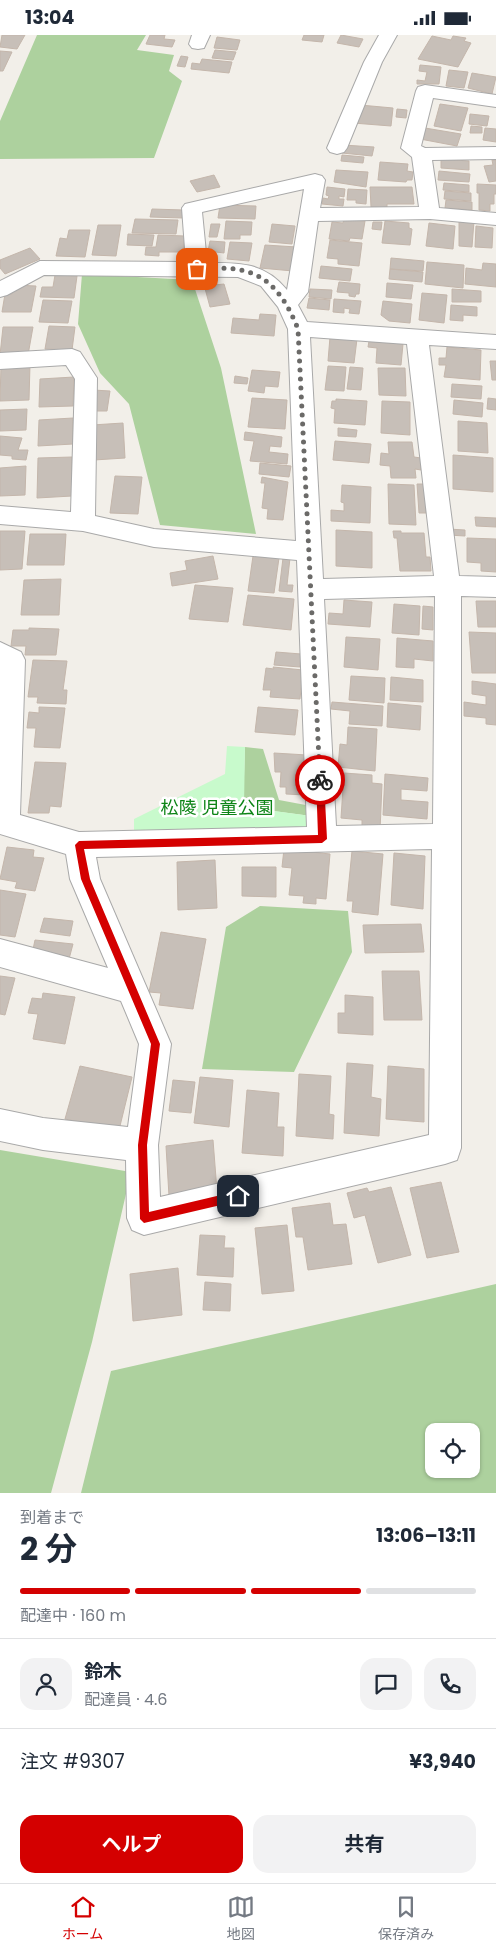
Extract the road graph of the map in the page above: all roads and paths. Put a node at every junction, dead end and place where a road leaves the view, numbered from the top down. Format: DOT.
graph roads {
  1 [pos="383,36"];
  2 [pos="496,101"];
  3 [pos="337,147"];
  4 [pos="421,153"];
  5 [pos="496,153"];
  6 [pos="430,213"];
  7 [pos="309,215"];
  8 [pos="496,219"];
  9 [pos="197,269"];
  10 [pos="0,290"];
  11 [pos="287,304"];
  12 [pos="496,322"];
  13 [pos="298,329"];
  14 [pos="417,336"];
  15 [pos="486,341"];
  16 [pos="0,361"];
  17 [pos="0,515"];
  18 [pos="83,522"];
  19 [pos="310,552"];
  20 [pos="448,586"];
  21 [pos="496,587"];
  22 [pos="312,589"];
  23 [pos="0,653"];
  24 [pos="3,823"];
  25 [pos="447,836"];
  26 [pos="322,839"];
  27 [pos="79,845"];
  28 [pos="0,953"];
  29 [pos="131,989"];
  30 [pos="0,1125"];
  31 [pos="142,1145"];
  1 -- 3 [label="street"];
  2 -- 4 [label="street"];
  4 -- 5 [label="street"];
  4 -- 6 [label="street"];
  6 -- 7 [label="street"];
  6 -- 8 [label="street"];
  7 -- 9 [label="street"];
  7 -- 11 [label="street"];
  9 -- 10 [label="street"];
  9 -- 11 [label="street"];
  11 -- 13 [label="street"];
  12 -- 15 [label="street"];
  13 -- 14 [label="street"];
  13 -- 19 [label="street"];
  14 -- 15 [label="street"];
  14 -- 20 [label="street"];
  16 -- 18 [label="street"];
  17 -- 18 [label="street"];
  18 -- 19 [label="street"];
  19 -- 22 [label="street"];
  20 -- 21 [label="street"];
  20 -- 22 [label="street"];
  20 -- 25 [label="street"];
  22 -- 26 [label="street"];
  23 -- 24 [label="street"];
  24 -- 27 [label="street"];
  25 -- 26 [label="street"];
  25 -- 31 [label="street"];
  26 -- 27 [label="street"];
  27 -- 29 [label="street"];
  28 -- 29 [label="street"];
  29 -- 31 [label="street"];
  30 -- 31 [label="street"];
}
